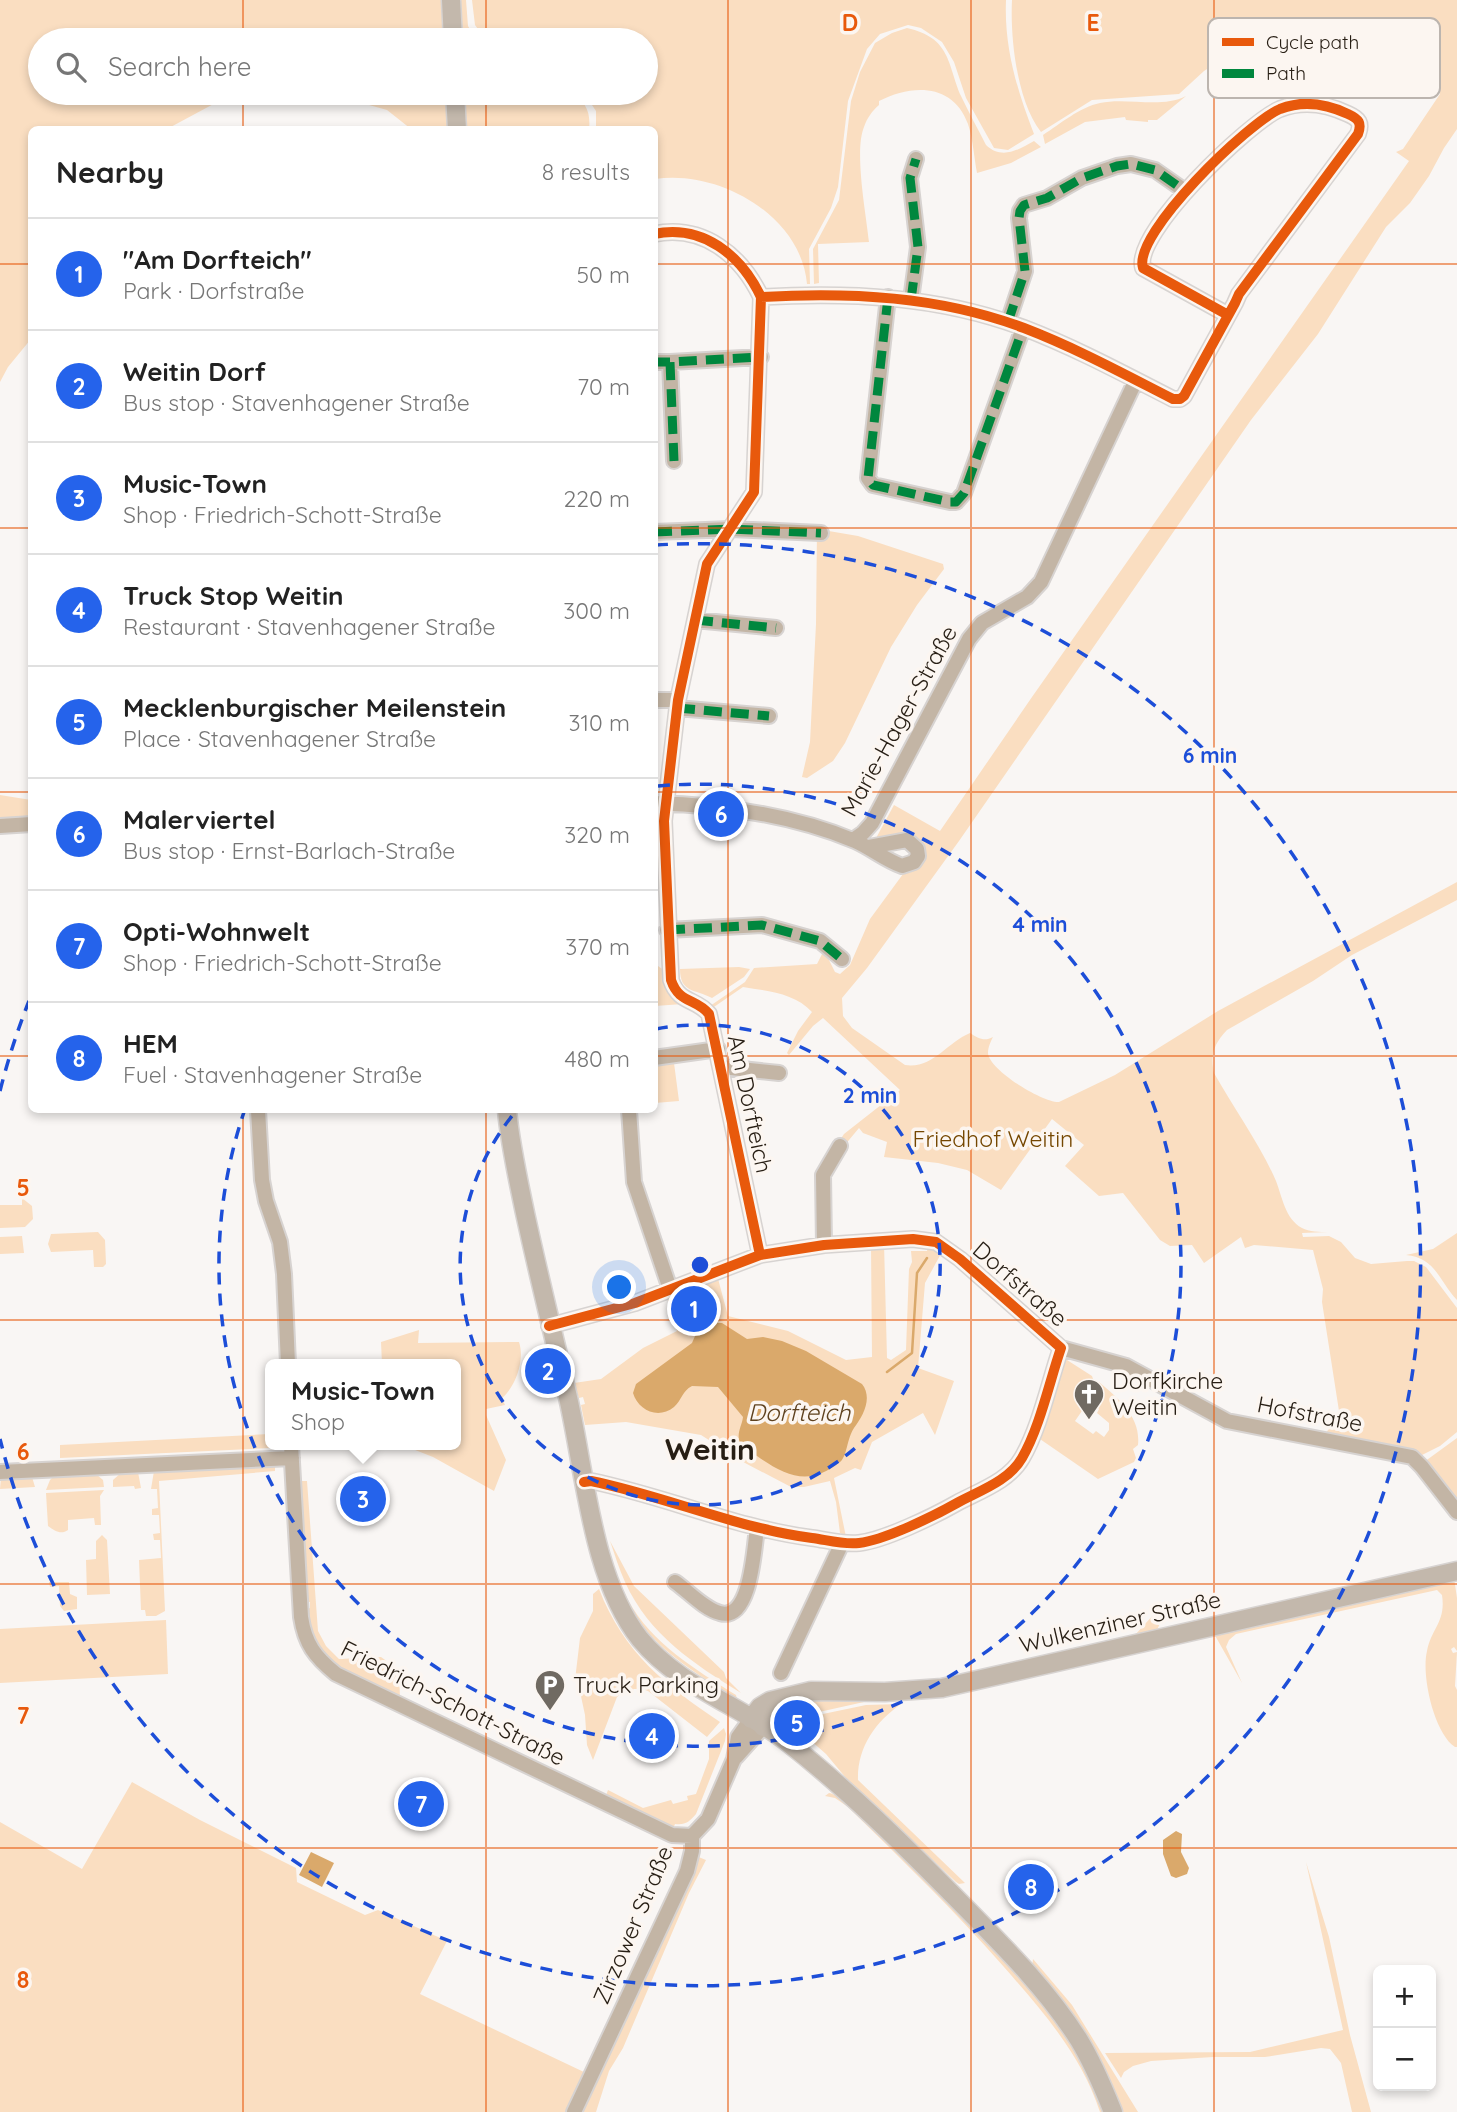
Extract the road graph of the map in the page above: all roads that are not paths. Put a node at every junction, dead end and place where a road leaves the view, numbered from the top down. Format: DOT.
graph roads {
  1 [pos="450,0"];
  2 [pos="452,28"];
  3 [pos="456,105"];
  4 [pos="457,126"];
  5 [pos="916,159"];
  6 [pos="1185,191"];
  7 [pos="658,234"];
  8 [pos="761,297"];
  9 [pos="888,297"];
  10 [pos="911,300"];
  11 [pos="1228,315"];
  12 [pos="1008,322"];
  13 [pos="1023,328"];
  14 [pos="761,357"];
  15 [pos="658,362"];
  16 [pos="670,362"];
  17 [pos="1136,380"];
  18 [pos="674,461"];
  19 [pos="731,529"];
  20 [pos="658,532"];
  21 [pos="821,533"];
  22 [pos="695,620"];
  23 [pos="776,628"];
  24 [pos="658,701"];
  25 [pos="677,704"];
  26 [pos="769,716"];
  27 [pos="660,803"];
  28 [pos="28,824"];
  29 [pos="0,826"];
  30 [pos="853,840"];
  31 [pos="869,847"];
  32 [pos="667,930"];
  33 [pos="842,959"];
  34 [pos="718,1049"];
  35 [pos="658,1057"];
  36 [pos="722,1067"];
  37 [pos="779,1073"];
  38 [pos="258,1113"];
  39 [pos="507,1113"];
  40 [pos="629,1113"];
  41 [pos="840,1146"];
  42 [pos="824,1245"];
  43 [pos="760,1255"];
  44 [pos="670,1289"];
  45 [pos="549,1326"];
  46 [pos="1061,1348"];
  47 [pos="288,1359"];
  48 [pos="291,1451"];
  49 [pos="0,1472"];
  50 [pos="584,1482"];
  51 [pos="1457,1512"];
  52 [pos="757,1528"];
  53 [pos="842,1543"];
  54 [pos="1457,1571"];
  55 [pos="676,1582"];
  56 [pos="781,1673"];
  57 [pos="757,1723"];
  58 [pos="692,1836"];
  59 [pos="574,2112"];
  60 [pos="1113,2112"];
  1 -- 2 [label="main road"];
  3 -- 4 [label="main road"];
  5 -- 10 [label="street"];
  6 -- 11 [label="street"];
  6 -- 11 [label="street"];
  6 -- 12 [label="street"];
  7 -- 8 [label="street"];
  8 -- 9 [label="street"];
  8 -- 14 [label="street"];
  9 -- 10 [label="street"];
  9 -- 13 [label="street"];
  10 -- 12 [label="street"];
  11 -- 17 [label="street"];
  12 -- 13 [label="street"];
  13 -- 17 [label="street"];
  14 -- 16 [label="street"];
  14 -- 19 [label="street"];
  15 -- 16 [label="street"];
  16 -- 18 [label="street"];
  17 -- 30 [label="street, Marie-Hager-Straße"];
  19 -- 20 [label="street"];
  19 -- 21 [label="street"];
  19 -- 22 [label="street"];
  22 -- 23 [label="street"];
  22 -- 25 [label="street"];
  24 -- 25 [label="street"];
  25 -- 26 [label="street"];
  25 -- 27 [label="street"];
  27 -- 30 [label="street"];
  27 -- 32 [label="street"];
  28 -- 29 [label="street"];
  30 -- 31 [label="street"];
  32 -- 33 [label="street"];
  32 -- 34 [label="street, Am Dorfteich"];
  34 -- 35 [label="street"];
  34 -- 36 [label="street, Am Dorfteich"];
  36 -- 37 [label="street"];
  36 -- 43 [label="street, Am Dorfteich"];
  38 -- 47 [label="street"];
  39 -- 45 [label="main road"];
  40 -- 44 [label="street"];
  41 -- 42 [label="street"];
  42 -- 43 [label="street, Dorfstraße"];
  42 -- 46 [label="street, Dorfstraße"];
  43 -- 44 [label="street, Dorfstraße"];
  44 -- 45 [label="street, Dorfstraße"];
  45 -- 50 [label="main road"];
  46 -- 51 [label="street, Hofstraße"];
  46 -- 53 [label="street, Dorfstraße"];
  48 -- 49 [label="street"];
  48 -- 58 [label="street, Friedrich-Schott-Straße"];
  50 -- 52 [label="street, Dorfstraße"];
  50 -- 57 [label="main road"];
  52 -- 53 [label="street, Dorfstraße"];
  52 -- 55 [label="street"];
  53 -- 56 [label="street"];
  54 -- 57 [label="main road, Wulkenziner Straße"];
  57 -- 58 [label="street, Zirzower Straße"];
  57 -- 60 [label="main road"];
  58 -- 59 [label="street, Zirzower Straße"];
}
